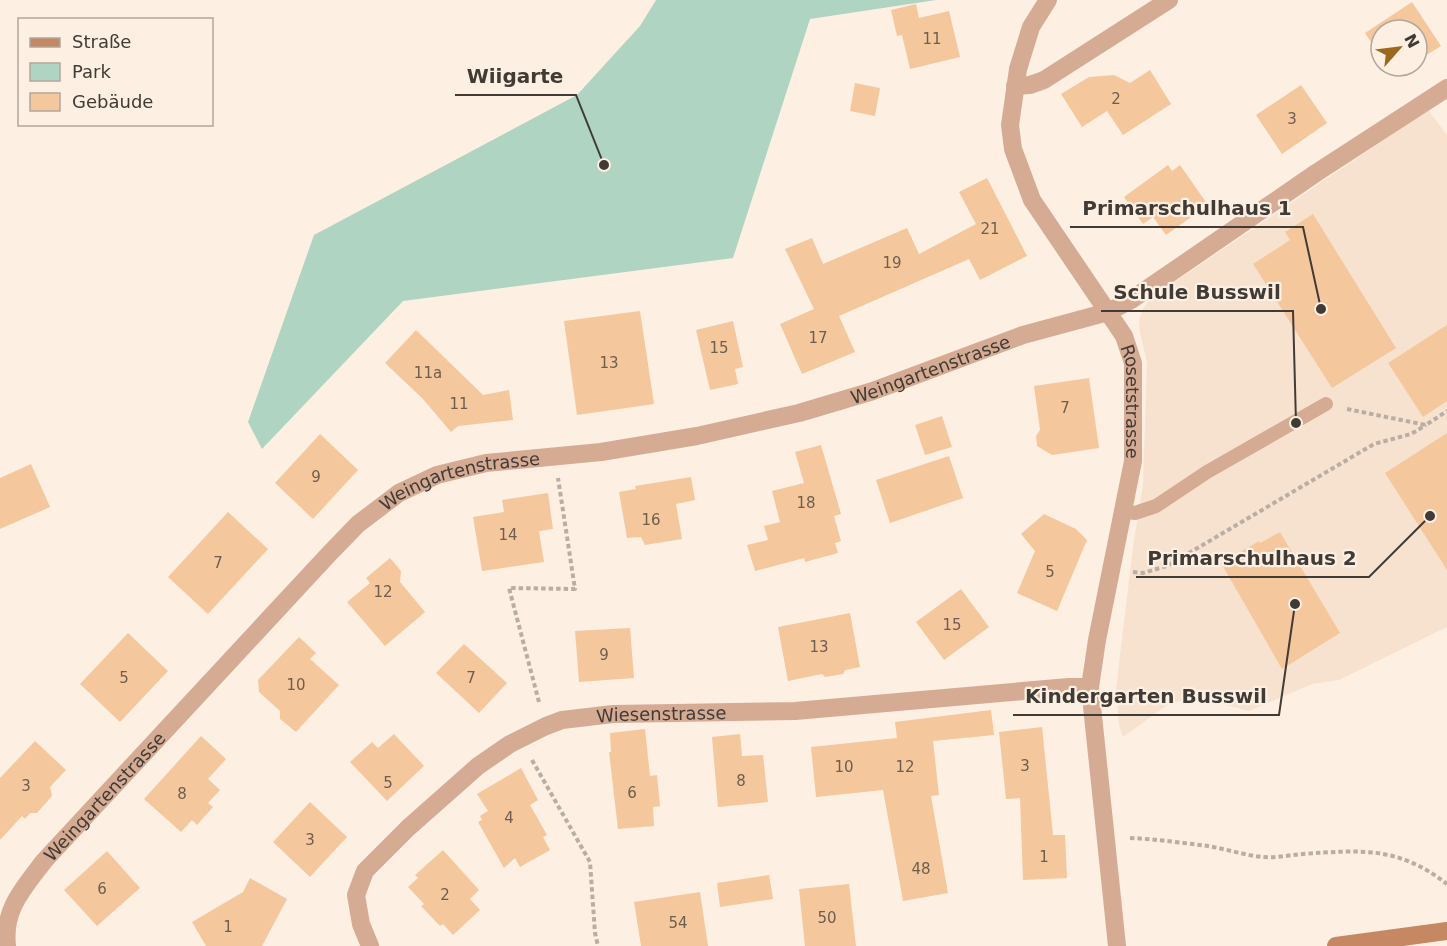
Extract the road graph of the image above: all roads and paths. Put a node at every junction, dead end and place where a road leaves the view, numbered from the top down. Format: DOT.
graph roads {
  1 [pos="1048,0"];
  2 [pos="1169,0"];
  3 [pos="1015,86"];
  4 [pos="1447,88"];
  5 [pos="1108,312"];
  6 [pos="1326,404"];
  7 [pos="1447,411"];
  8 [pos="1426,425"];
  9 [pos="555,457"];
  10 [pos="1124,511"];
  11 [pos="1112,568"];
  12 [pos="1090,687"];
  13 [pos="538,696"];
  14 [pos="520,739"];
  15 [pos="1106,840"];
  16 [pos="1447,884"];
  17 [pos="1447,931"];
  18 [pos="1366,944"];
  19 [pos="7,946"];
  20 [pos="370,946"];
  21 [pos="598,946"];
  22 [pos="1117,946"];
  23 [pos="1336,946"];
  1 -- 3 [label="street, Rosetstrasse"];
  2 -- 3 [label="street"];
  3 -- 5 [label="street, Rosetstrasse"];
  4 -- 5 [label="street, Weingartenstrasse"];
  5 -- 9 [label="street, Weingartenstrasse"];
  5 -- 10 [label="street, Rosetstrasse"];
  6 -- 8 [label="path"];
  6 -- 10 [label="lane"];
  7 -- 8 [label="path"];
  8 -- 11 [label="path"];
  9 -- 13 [label="path"];
  9 -- 19 [label="street, Weingartenstrasse"];
  10 -- 11 [label="street, Rosetstrasse"];
  11 -- 12 [label="street, Rosetstrasse"];
  12 -- 14 [label="street, Wiesenstrasse"];
  12 -- 15 [label="street, Rosetstrasse"];
  14 -- 20 [label="street, Wiesenstrasse"];
  14 -- 21 [label="path"];
  15 -- 16 [label="path"];
  15 -- 22 [label="street, Rosetstrasse"];
  17 -- 18 [label="street"];
  18 -- 23 [label="street"];
}
